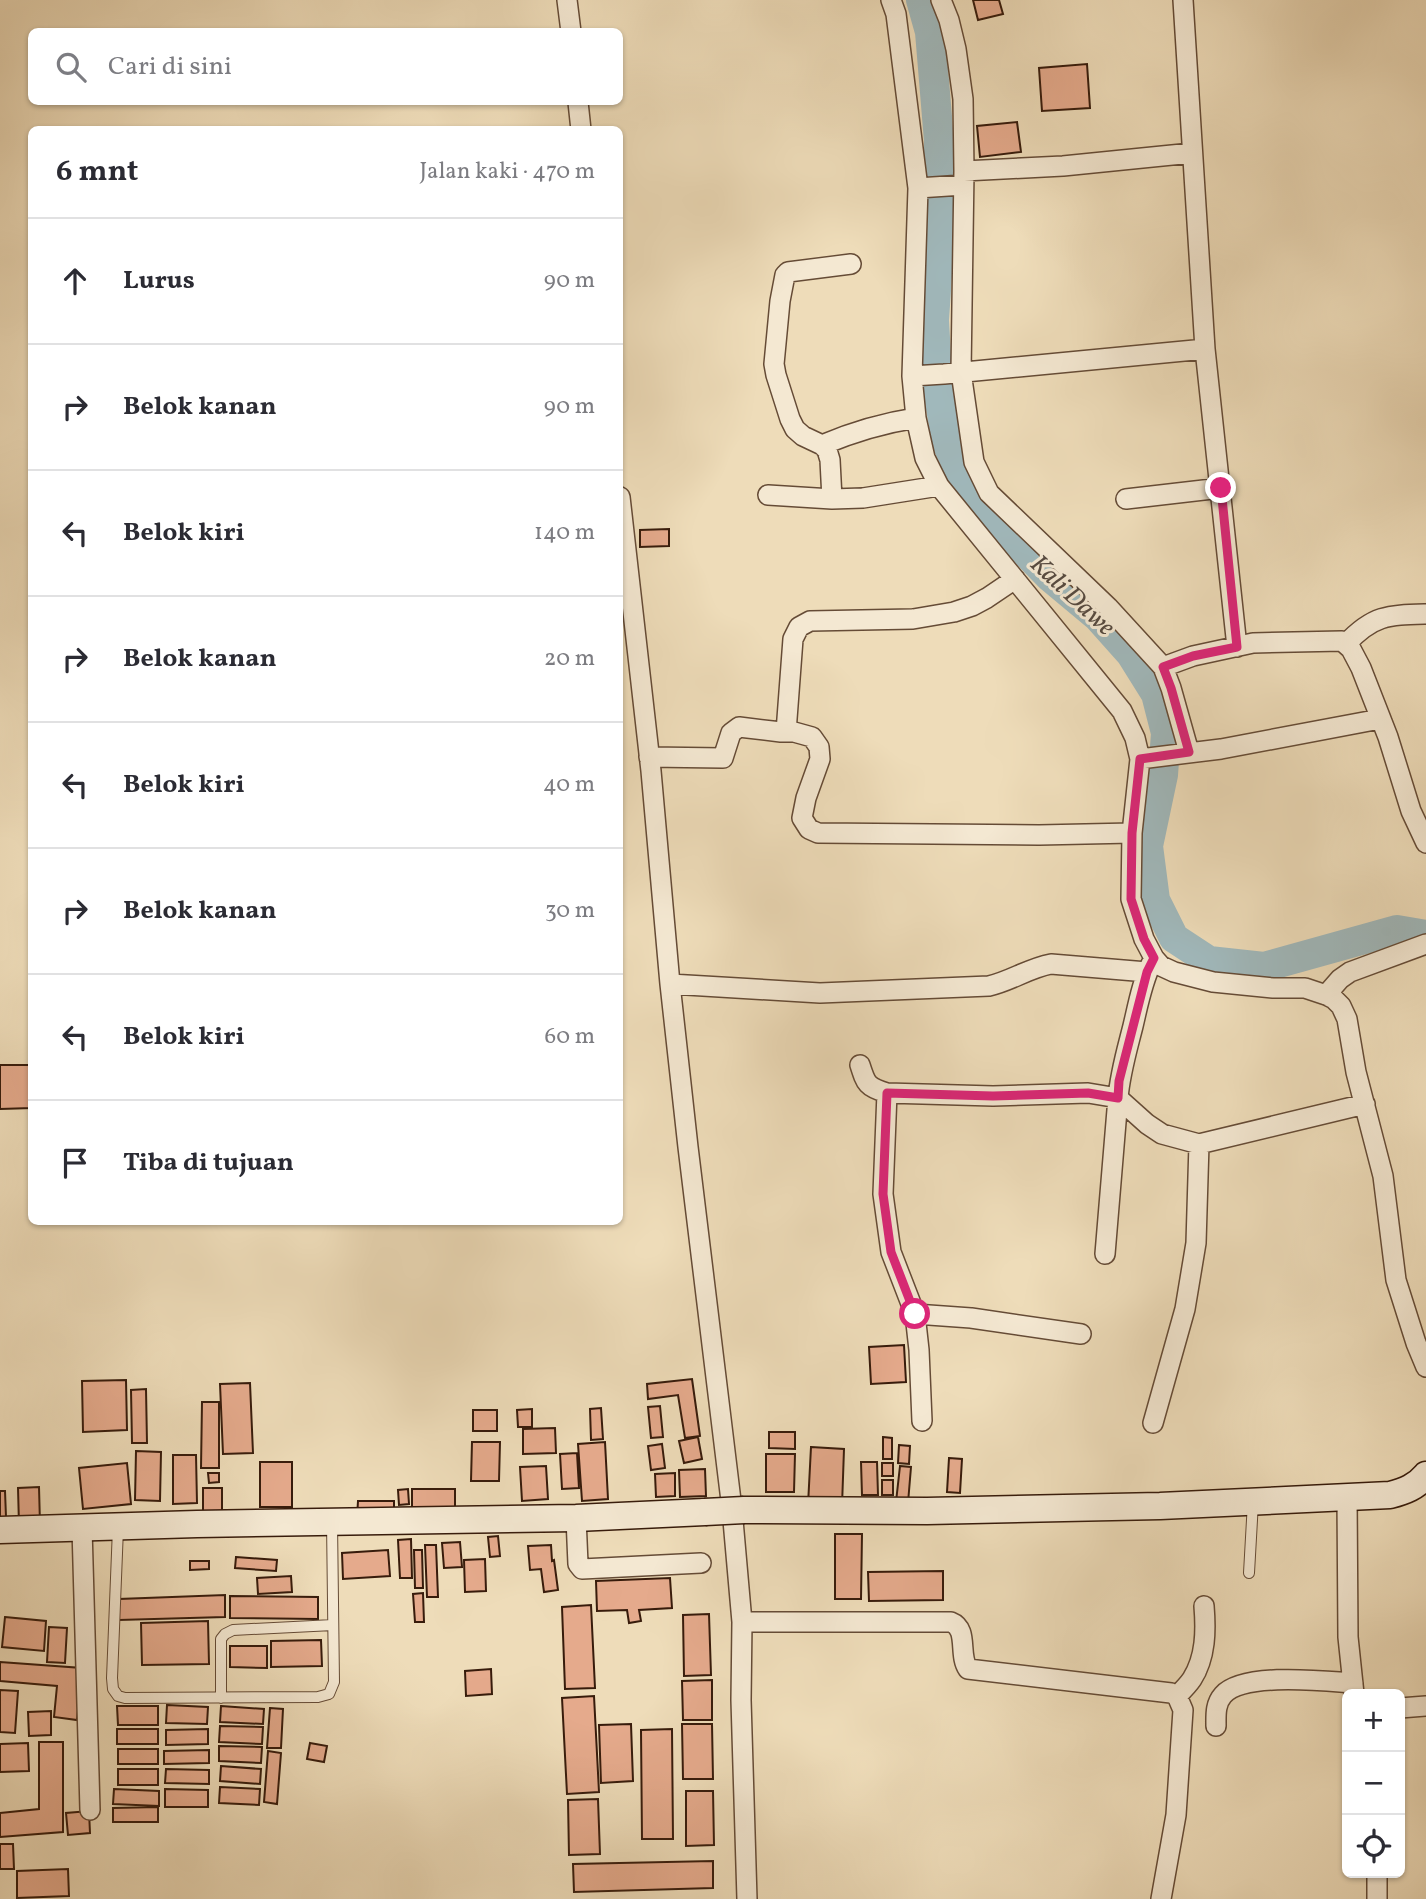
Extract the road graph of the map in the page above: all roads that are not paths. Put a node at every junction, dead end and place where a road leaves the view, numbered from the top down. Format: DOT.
graph roads {
  1 [pos="567,0"];
  2 [pos="891,0"];
  3 [pos="941,0"];
  4 [pos="1183,0"];
  5 [pos="570,28"];
  6 [pos="578,105"];
  7 [pos="580,126"];
  8 [pos="1192,153"];
  9 [pos="963,178"];
  10 [pos="918,188"];
  11 [pos="851,264"];
  12 [pos="1205,349"];
  13 [pos="935,374"];
  14 [pos="916,418"];
  15 [pos="822,444"];
  16 [pos="939,486"];
  17 [pos="1221,488"];
  18 [pos="768,495"];
  19 [pos="832,499"];
  20 [pos="1126,499"];
  21 [pos="623,523"];
  22 [pos="1015,579"];
  23 [pos="1426,614"];
  24 [pos="1346,643"];
  25 [pos="1237,647"];
  26 [pos="1163,667"];
  27 [pos="1380,719"];
  28 [pos="786,732"];
  29 [pos="1166,755"];
  30 [pos="649,757"];
  31 [pos="1132,833"];
  32 [pos="1426,843"];
  33 [pos="1426,944"];
  34 [pos="1150,965"];
  35 [pos="670,984"];
  36 [pos="1326,995"];
  37 [pos="860,1065"];
  38 [pos="887,1093"];
  39 [pos="1118,1098"];
  40 [pos="1364,1104"];
  41 [pos="1199,1144"];
  42 [pos="1105,1254"];
  43 [pos="915,1314"];
  44 [pos="1081,1334"];
  45 [pos="1426,1367"];
  46 [pos="922,1421"];
  47 [pos="1153,1423"];
  48 [pos="1426,1475"];
  49 [pos="1347,1496"];
  50 [pos="1253,1501"];
  51 [pos="576,1518"];
  52 [pos="332,1521"];
  53 [pos="118,1527"];
  54 [pos="82,1528"];
  55 [pos="0,1530"];
  56 [pos="701,1563"];
  57 [pos="1249,1573"];
  58 [pos="1204,1606"];
  59 [pos="743,1622"];
  60 [pos="333,1625"];
  61 [pos="1353,1688"];
  62 [pos="1177,1696"];
  63 [pos="221,1698"];
  64 [pos="1426,1706"];
  65 [pos="1405,1708"];
  66 [pos="1216,1726"];
  67 [pos="90,1810"];
  68 [pos="1377,1878"];
  69 [pos="747,1899"];
  70 [pos="1161,1899"];
  71 [pos="1377,1899"];
  1 -- 5 [label="street"];
  2 -- 10 [label="street"];
  3 -- 9 [label="street"];
  4 -- 8 [label="street"];
  6 -- 7 [label="street"];
  8 -- 9 [label="street"];
  8 -- 12 [label="street"];
  9 -- 10 [label="street"];
  9 -- 13 [label="street"];
  10 -- 13 [label="street"];
  11 -- 15 [label="street"];
  12 -- 13 [label="street"];
  12 -- 17 [label="street"];
  13 -- 14 [label="street"];
  13 -- 26 [label="street"];
  14 -- 15 [label="street"];
  14 -- 16 [label="street"];
  15 -- 19 [label="street"];
  16 -- 19 [label="street"];
  16 -- 22 [label="street"];
  17 -- 20 [label="street"];
  17 -- 25 [label="street"];
  18 -- 19 [label="street"];
  21 -- 30 [label="street"];
  22 -- 28 [label="street"];
  22 -- 29 [label="street"];
  23 -- 24 [label="street"];
  24 -- 25 [label="street"];
  24 -- 27 [label="street"];
  25 -- 26 [label="street"];
  26 -- 29 [label="street"];
  27 -- 29 [label="street"];
  27 -- 32 [label="street"];
  28 -- 30 [label="street"];
  28 -- 31 [label="street"];
  29 -- 31 [label="street"];
  30 -- 35 [label="street"];
  31 -- 34 [label="street"];
  33 -- 36 [label="street"];
  34 -- 35 [label="street"];
  34 -- 36 [label="street"];
  34 -- 39 [label="street"];
  35 -- 59 [label="street"];
  36 -- 40 [label="street"];
  37 -- 38 [label="street"];
  38 -- 39 [label="street"];
  38 -- 43 [label="street"];
  39 -- 41 [label="street"];
  39 -- 42 [label="street"];
  40 -- 41 [label="street"];
  40 -- 45 [label="street"];
  41 -- 47 [label="street"];
  43 -- 44 [label="street"];
  43 -- 46 [label="street"];
  48 -- 49 [label="main road"];
  49 -- 50 [label="main road"];
  49 -- 61 [label="street"];
  50 -- 51 [label="main road, bridge"];
  50 -- 57 [label="lane"];
  51 -- 52 [label="main road"];
  51 -- 56 [label="street"];
  52 -- 53 [label="main road"];
  52 -- 60 [label="lane"];
  53 -- 54 [label="main road"];
  53 -- 63 [label="lane"];
  54 -- 55 [label="main road"];
  54 -- 67 [label="street"];
  58 -- 62 [label="street"];
  59 -- 62 [label="street"];
  59 -- 69 [label="street"];
  60 -- 63 [label="lane"];
  60 -- 63 [label="lane"];
  61 -- 66 [label="street"];
  62 -- 70 [label="street"];
  64 -- 65 [label="street"];
  68 -- 71 [label="street"];
}
